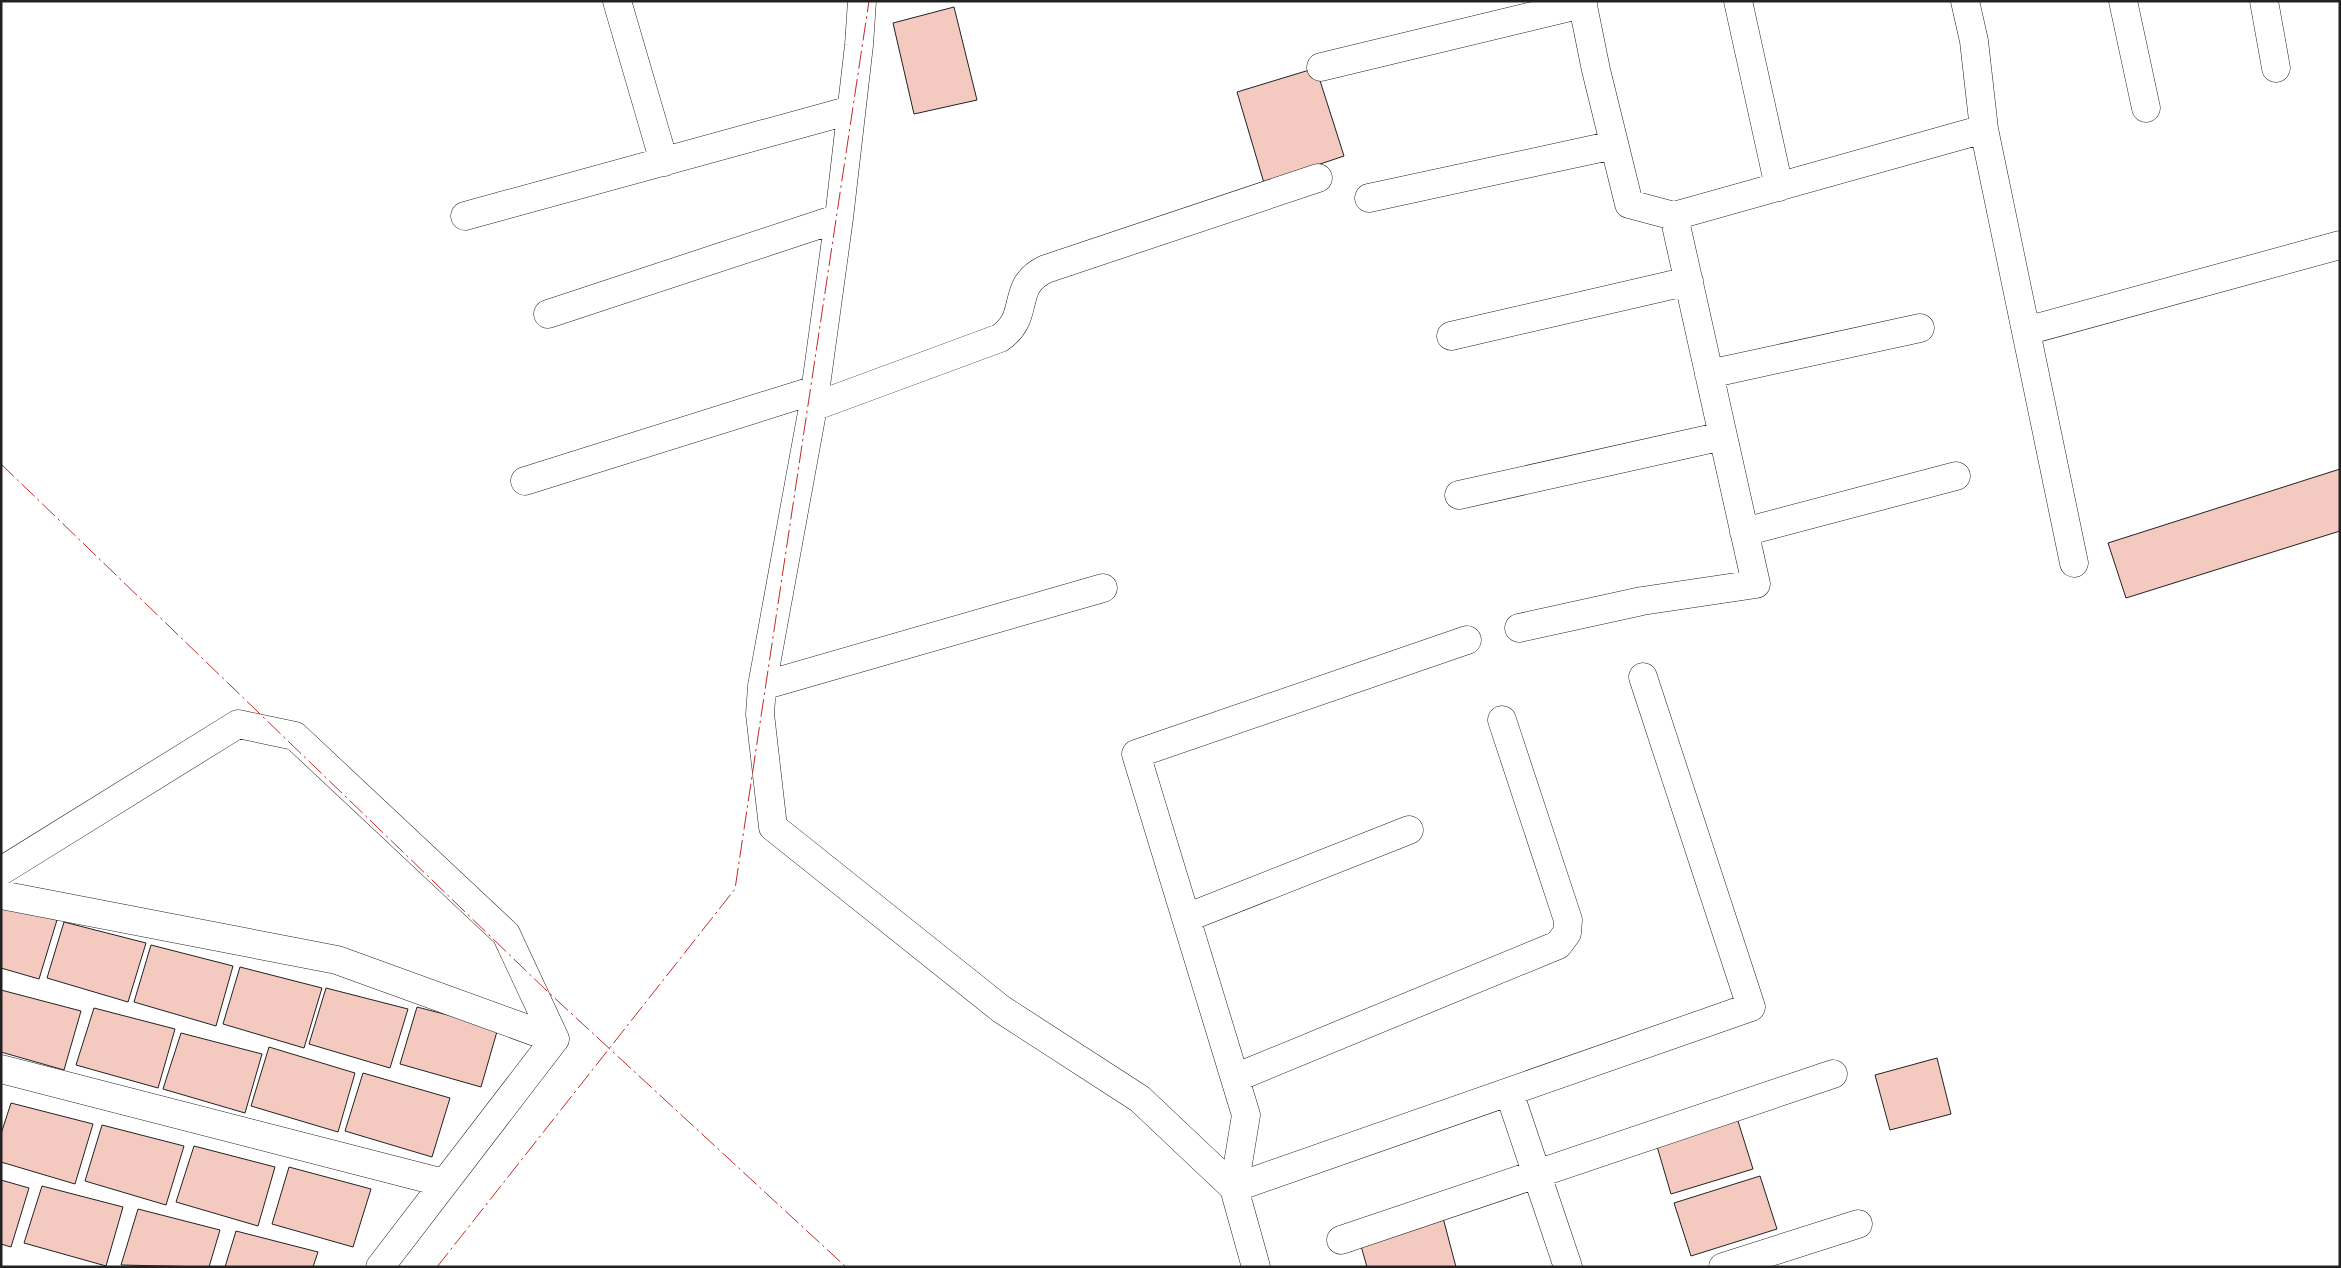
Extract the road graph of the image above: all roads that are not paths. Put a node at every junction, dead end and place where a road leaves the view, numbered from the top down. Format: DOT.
graph roads {
  1 [pos="1738,1"];
  2 [pos="1965,1"];
  3 [pos="2123,1"];
  4 [pos="2264,1"];
  5 [pos="619,2"];
  6 [pos="869,3"];
  7 [pos="1582,3"];
  8 [pos="1321,68"];
  9 [pos="2276,68"];
  10 [pos="2146,108"];
  11 [pos="851,110"];
  12 [pos="1984,129"];
  13 [pos="1614,145"];
  14 [pos="664,162"];
  15 [pos="1318,178"];
  16 [pos="1779,187"];
  17 [pos="1369,198"];
  18 [pos="465,216"];
  19 [pos="1674,216"];
  20 [pos="839,218"];
  21 [pos="2340,245"];
  22 [pos="1689,281"];
  23 [pos="548,314"];
  24 [pos="1920,328"];
  25 [pos="2026,331"];
  26 [pos="1451,336"];
  27 [pos="1709,374"];
  28 [pos="814,398"];
  29 [pos="1723,436"];
  30 [pos="1956,476"];
  31 [pos="525,481"];
  32 [pos="1459,495"];
  33 [pos="1744,532"];
  34 [pos="2074,563"];
  35 [pos="1103,588"];
  36 [pos="1519,628"];
  37 [pos="1467,640"];
  38 [pos="1643,678"];
  39 [pos="762,686"];
  40 [pos="1502,720"];
  41 [pos="1409,830"];
  42 [pos="1,871"];
  43 [pos="1,895"];
  44 [pos="1186,918"];
  45 [pos="555,1039"];
  46 [pos="1,1069"];
  47 [pos="1834,1074"];
  48 [pos="1235,1078"];
  49 [pos="1510,1092"];
  50 [pos="1537,1172"];
  51 [pos="444,1183"];
  52 [pos="1234,1188"];
  53 [pos="1858,1224"];
  54 [pos="1341,1240"];
  55 [pos="380,1267"];
  56 [pos="1256,1267"];
  57 [pos="1568,1267"];
  58 [pos="1723,1267"];
  1 -- 16 [label="street"];
  2 -- 12 [label="street"];
  3 -- 10 [label="street"];
  4 -- 9 [label="street"];
  5 -- 14 [label="street"];
  6 -- 11 [label="street"];
  7 -- 8 [label="street"];
  7 -- 13 [label="street"];
  11 -- 14 [label="street"];
  11 -- 20 [label="street"];
  12 -- 16 [label="street"];
  12 -- 25 [label="street"];
  13 -- 17 [label="street"];
  13 -- 19 [label="street"];
  14 -- 18 [label="street"];
  15 -- 28 [label="street"];
  16 -- 19 [label="street"];
  19 -- 22 [label="street"];
  20 -- 23 [label="street"];
  20 -- 28 [label="street"];
  21 -- 25 [label="street"];
  22 -- 26 [label="street"];
  22 -- 27 [label="street"];
  24 -- 27 [label="street"];
  25 -- 34 [label="street"];
  27 -- 29 [label="street"];
  28 -- 31 [label="street"];
  28 -- 39 [label="street"];
  29 -- 32 [label="street"];
  29 -- 33 [label="street"];
  30 -- 33 [label="street"];
  33 -- 36 [label="street"];
  35 -- 39 [label="street"];
  37 -- 44 [label="street"];
  38 -- 49 [label="street"];
  39 -- 52 [label="street"];
  40 -- 48 [label="street"];
  41 -- 44 [label="street"];
  42 -- 45 [label="street"];
  43 -- 45 [label="street"];
  44 -- 48 [label="street"];
  45 -- 51 [label="street"];
  46 -- 51 [label="street"];
  47 -- 50 [label="street"];
  48 -- 52 [label="street"];
  49 -- 50 [label="street"];
  49 -- 52 [label="street"];
  50 -- 54 [label="street"];
  50 -- 57 [label="street"];
  51 -- 55 [label="street"];
  52 -- 56 [label="street"];
  53 -- 58 [label="street"];
}
